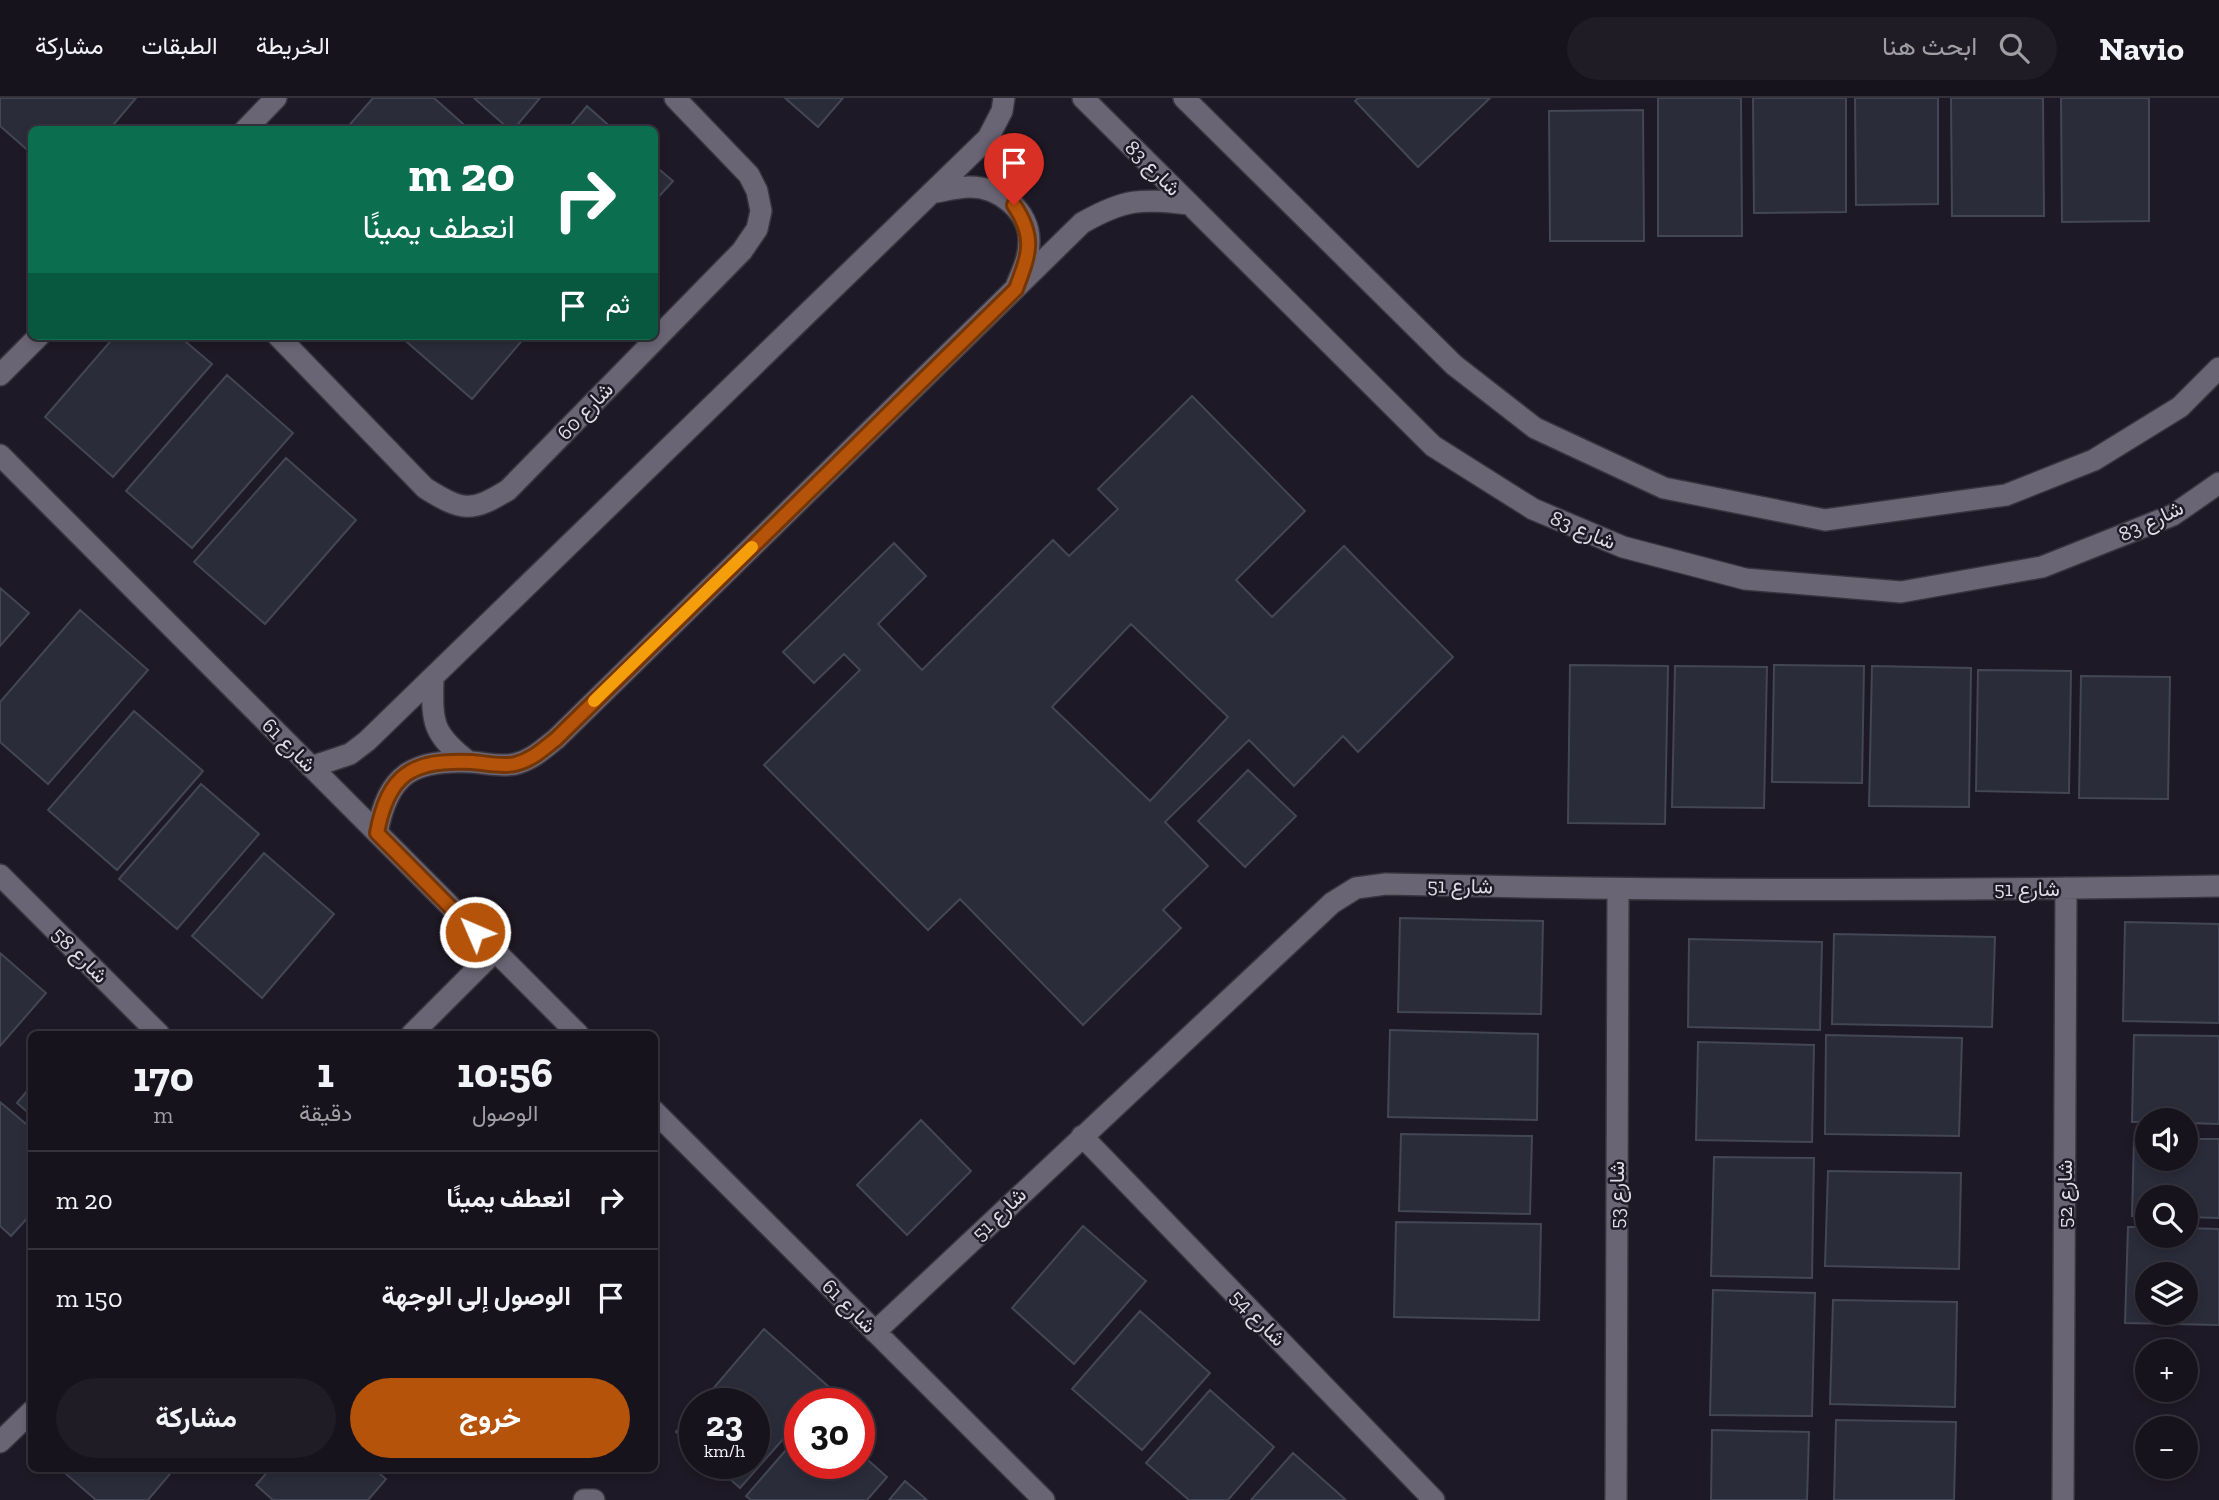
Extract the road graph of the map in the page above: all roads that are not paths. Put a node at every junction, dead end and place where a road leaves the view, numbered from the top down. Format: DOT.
graph roads {
  1 [pos="276,98"];
  2 [pos="675,98"];
  3 [pos="1004,98"];
  4 [pos="1083,98"];
  5 [pos="1184,98"];
  6 [pos="249,126"];
  7 [pos="931,193"];
  8 [pos="1189,204"];
  9 [pos="1016,289"];
  10 [pos="658,337"];
  11 [pos="35,340"];
  12 [pos="282,340"];
  13 [pos="655,340"];
  14 [pos="2219,368"];
  15 [pos="0,375"];
  16 [pos="0,455"];
  17 [pos="2219,482"];
  18 [pos="433,677"];
  19 [pos="469,762"];
  20 [pos="311,767"];
  21 [pos="377,833"];
  22 [pos="0,875"];
  23 [pos="2219,886"];
  24 [pos="2066,888"];
  25 [pos="1618,890"];
  26 [pos="495,951"];
  27 [pos="156,1031"];
  28 [pos="415,1031"];
  29 [pos="575,1031"];
  30 [pos="658,1115"];
  31 [pos="1082,1136"];
  32 [pos="875,1332"];
  33 [pos="28,1415"];
  34 [pos="0,1442"];
  35 [pos="584,1500"];
  36 [pos="594,1500"];
  37 [pos="1044,1500"];
  38 [pos="1434,1500"];
  39 [pos="1616,1500"];
  40 [pos="2063,1500"];
  1 -- 6 [label="street"];
  2 -- 10 [label="street, شارع 60"];
  3 -- 7 [label="street"];
  4 -- 8 [label="street, شارع 83"];
  5 -- 14 [label="street"];
  7 -- 9 [label="street"];
  7 -- 18 [label="street"];
  8 -- 9 [label="street"];
  8 -- 17 [label="street, شارع 83"];
  9 -- 19 [label="street"];
  11 -- 15 [label="street"];
  12 -- 13 [label="street, شارع 60"];
  16 -- 20 [label="street, شارع 61"];
  18 -- 19 [label="street"];
  18 -- 20 [label="street"];
  19 -- 21 [label="street"];
  20 -- 21 [label="street, شارع 61"];
  21 -- 26 [label="street, شارع 61"];
  22 -- 27 [label="street, شارع 58"];
  23 -- 24 [label="street, شارع 51"];
  24 -- 25 [label="street, شارع 51"];
  24 -- 40 [label="street, شارع 52"];
  25 -- 31 [label="street, شارع 51"];
  25 -- 39 [label="street, شارع 53"];
  26 -- 28 [label="street"];
  26 -- 29 [label="street, شارع 61"];
  30 -- 32 [label="street, شارع 61"];
  31 -- 32 [label="street, شارع 51"];
  31 -- 38 [label="street, شارع 54"];
  32 -- 37 [label="street, شارع 61"];
  33 -- 34 [label="street"];
  35 -- 36 [label="street"];
}
